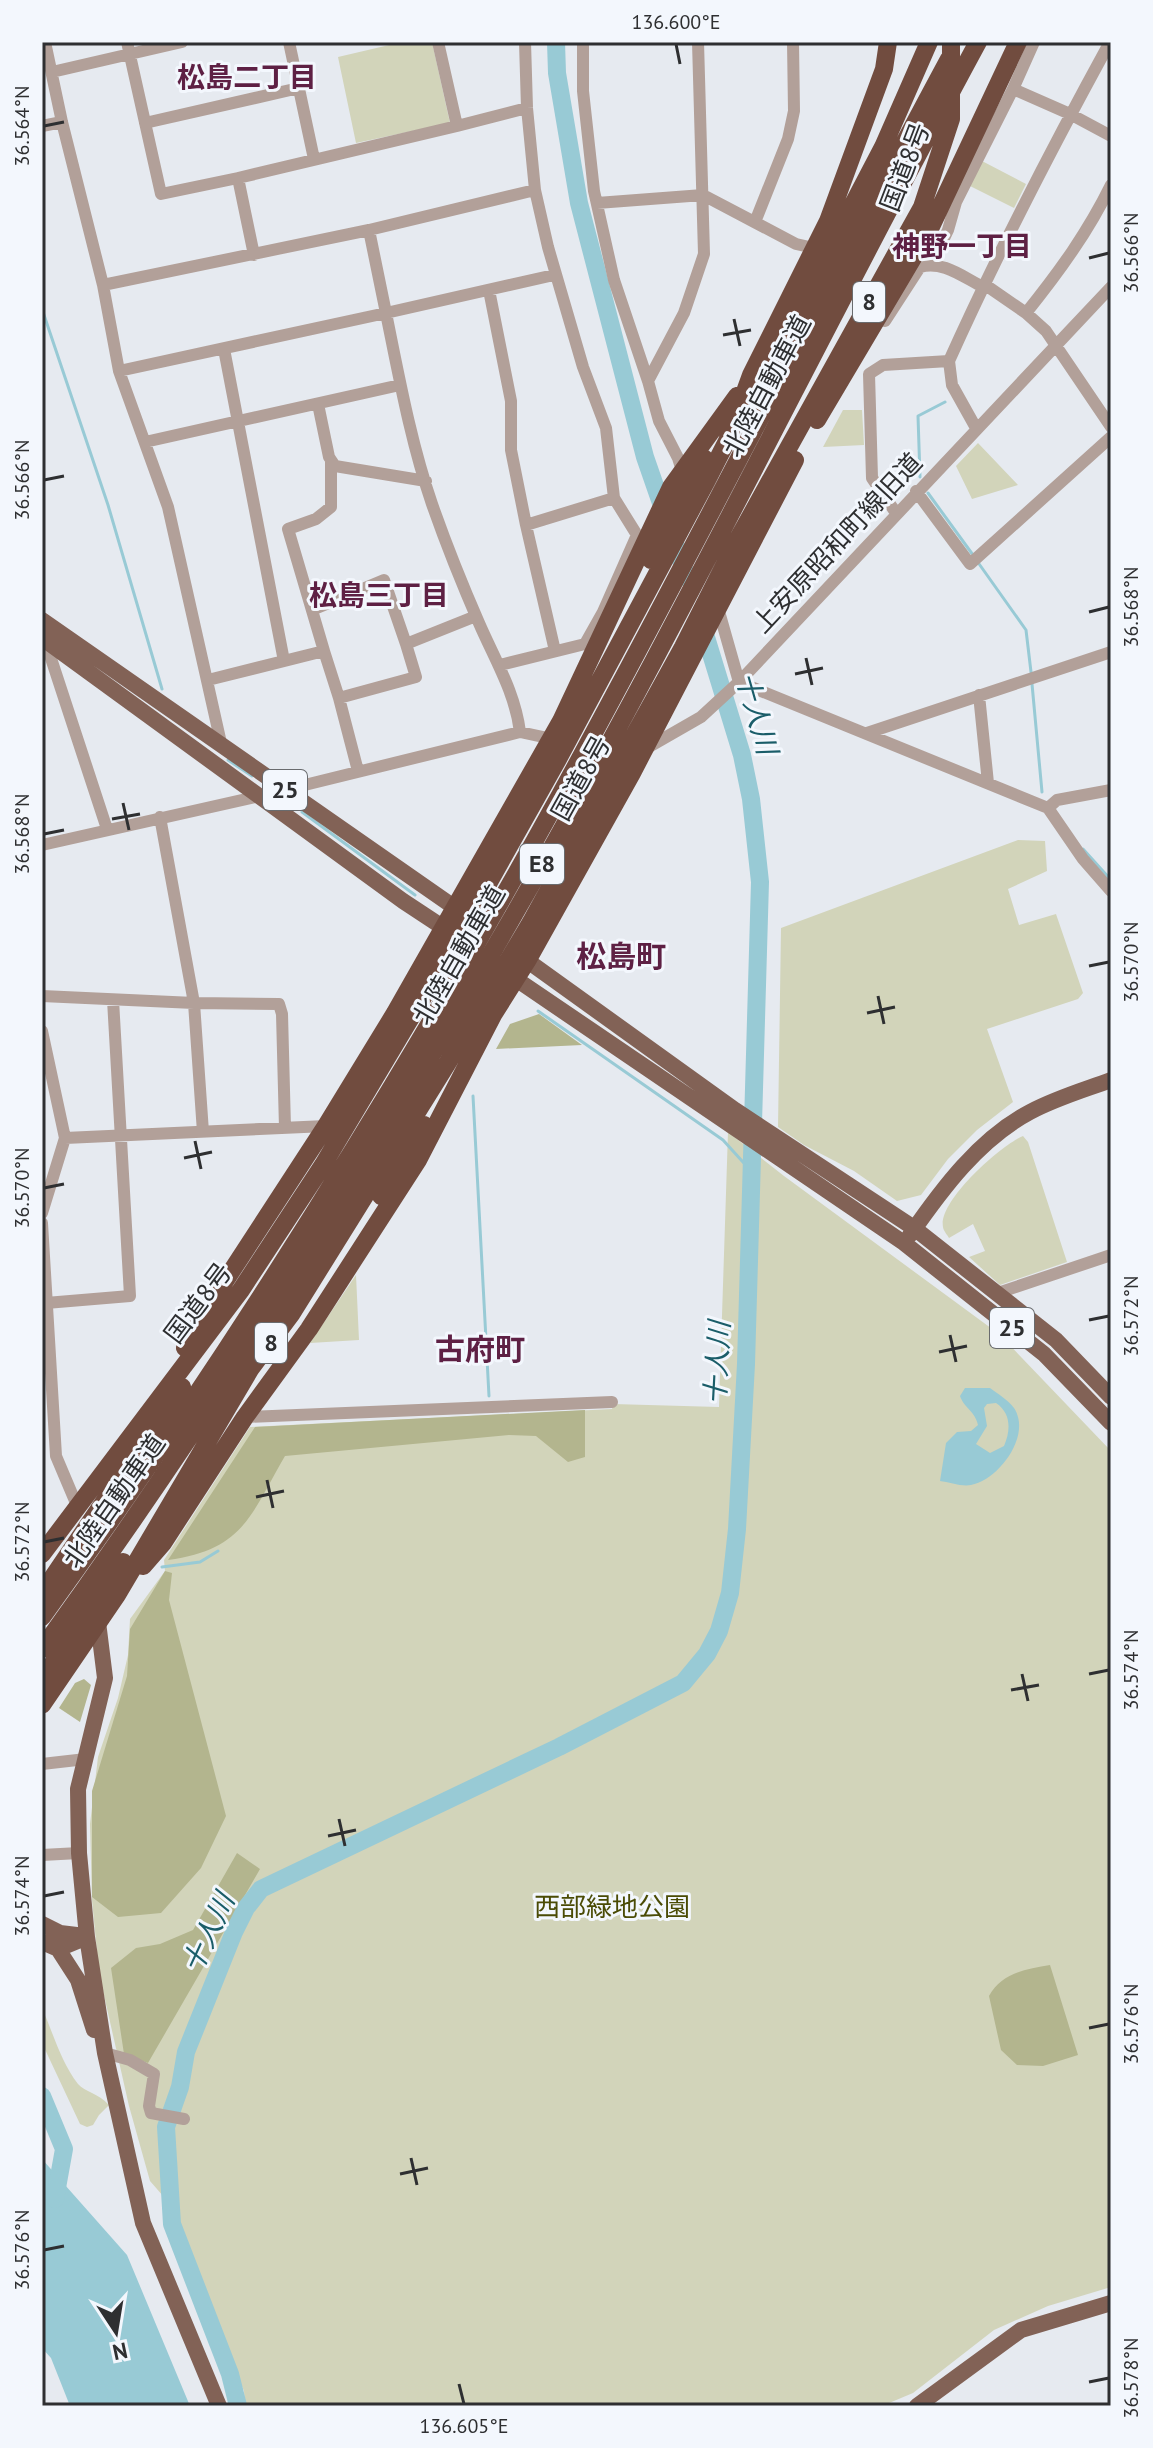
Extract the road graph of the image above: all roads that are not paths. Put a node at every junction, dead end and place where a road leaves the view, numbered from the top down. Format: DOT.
graph roads {
  1 [pos="45,42"];
  2 [pos="182,42"];
  3 [pos="289,42"];
  4 [pos="438,42"];
  5 [pos="525,42"];
  6 [pos="583,42"];
  7 [pos="698,42"];
  8 [pos="793,42"];
  9 [pos="888,42"];
  10 [pos="929,42"];
  11 [pos="951,42"];
  12 [pos="958,42"];
  13 [pos="978,42"];
  14 [pos="1018,42"];
  15 [pos="1034,42"];
  16 [pos="1110,42"];
  17 [pos="128,48"];
  18 [pos="52,72"];
  19 [pos="915,75"];
  20 [pos="299,88"];
  21 [pos="1013,89"];
  22 [pos="527,108"];
  23 [pos="1070,114"];
  24 [pos="62,122"];
  25 [pos="145,123"];
  26 [pos="42,126"];
  27 [pos="457,126"];
  28 [pos="1111,136"];
  29 [pos="314,159"];
  30 [pos="238,178"];
  31 [pos="1111,185"];
  32 [pos="535,190"];
  33 [pos="703,195"];
  34 [pos="597,203"];
  35 [pos="922,207"];
  36 [pos="828,221"];
  37 [pos="755,222"];
  38 [pos="369,230"];
  39 [pos="929,231"];
  40 [pos="814,248"];
  41 [pos="939,249"];
  42 [pos="254,255"];
  43 [pos="554,275"];
  44 [pos="103,285"];
  45 [pos="984,285"];
  46 [pos="1111,287"];
  47 [pos="489,290"];
  48 [pos="386,313"];
  49 [pos="1026,313"];
  50 [pos="869,330"];
  51 [pos="1057,345"];
  52 [pos="224,349"];
  53 [pos="949,361"];
  54 [pos="119,371"];
  55 [pos="751,375"];
  56 [pos="648,381"];
  57 [pos="400,385"];
  58 [pos="835,391"];
  59 [pos="318,404"];
  60 [pos="239,421"];
  61 [pos="1111,427"];
  62 [pos="976,428"];
  63 [pos="1111,437"];
  64 [pos="145,442"];
  65 [pos="331,460"];
  66 [pos="677,480"];
  67 [pos="426,481"];
  68 [pos="916,491"];
  69 [pos="614,498"];
  70 [pos="896,513"];
  71 [pos="526,525"];
  72 [pos="641,538"];
  73 [pos="312,610"];
  74 [pos="476,616"];
  75 [pos="42,620"];
  76 [pos="43,639"];
  77 [pos="406,644"];
  78 [pos="324,651"];
  79 [pos="555,651"];
  80 [pos="1111,652"];
  81 [pos="284,661"];
  82 [pos="500,665"];
  83 [pos="208,680"];
  84 [pos="739,682"];
  85 [pos="979,695"];
  86 [pos="339,698"];
  87 [pos="565,712"];
  88 [pos="520,732"];
  89 [pos="867,733"];
  90 [pos="551,739"];
  91 [pos="221,743"];
  92 [pos="644,750"];
  93 [pos="358,771"];
  94 [pos="988,783"];
  95 [pos="285,790"];
  96 [pos="1111,790"];
  97 [pos="260,796"];
  98 [pos="1048,808"];
  99 [pos="160,817"];
  100 [pos="107,829"];
  101 [pos="42,845"];
  102 [pos="1111,891"];
  103 [pos="455,907"];
  104 [pos="444,928"];
  105 [pos="527,961"];
  106 [pos="515,979"];
  107 [pos="42,996"];
  108 [pos="113,1000"];
  109 [pos="194,1003"];
  110 [pos="42,1031"];
  111 [pos="475,1050"];
  112 [pos="1111,1080"];
  113 [pos="736,1118"];
  114 [pos="326,1126"];
  115 [pos="285,1128"];
  116 [pos="203,1132"];
  117 [pos="120,1135"];
  118 [pos="65,1138"];
  119 [pos="774,1145"];
  120 [pos="42,1213"];
  121 [pos="42,1223"];
  122 [pos="914,1228"];
  123 [pos="904,1243"];
  124 [pos="1111,1255"];
  125 [pos="241,1290"];
  126 [pos="998,1293"];
  127 [pos="46,1303"];
  128 [pos="1111,1397"];
  129 [pos="157,1400"];
  130 [pos="612,1402"];
  131 [pos="245,1417"];
  132 [pos="1111,1423"];
  133 [pos="47,1426"];
  134 [pos="78,1508"];
  135 [pos="42,1554"];
  136 [pos="42,1593"];
  137 [pos="117,1595"];
  138 [pos="42,1617"];
  139 [pos="98,1622"];
  140 [pos="42,1649"];
  141 [pos="42,1680"];
  142 [pos="42,1705"];
  143 [pos="86,1759"];
  144 [pos="42,1764"];
  145 [pos="79,1853"];
  146 [pos="42,1855"];
  147 [pos="42,1924"];
  148 [pos="87,1937"];
  149 [pos="50,1946"];
  150 [pos="105,2053"];
  151 [pos="184,2119"];
  152 [pos="1111,2303"];
  153 [pos="217,2401"];
  154 [pos="917,2406"];
  1 -- 18 [label="street"];
  2 -- 17 [label="street"];
  3 -- 20 [label="street"];
  4 -- 27 [label="street"];
  5 -- 22 [label="street"];
  6 -- 34 [label="street"];
  7 -- 33 [label="street"];
  8 -- 37 [label="street"];
  9 -- 36 [label="highway, 国道8号 / 8"];
  10 -- 19 [label="highway"];
  11 -- 35 [label="highway, 国道8号 / 8"];
  12 -- 138 [label="highway, 北陸自動車道 / E8"];
  13 -- 140 [label="highway, 北陸自動車道 / E8"];
  14 -- 39 [label="highway"];
  15 -- 21 [label="street"];
  16 -- 23 [label="street"];
  17 -- 18 [label="street"];
  17 -- 25 [label="street"];
  18 -- 24 [label="street"];
  19 -- 36 [label="highway"];
  19 -- 87 [label="highway"];
  20 -- 25 [label="street"];
  20 -- 29 [label="street"];
  21 -- 23 [label="street"];
  21 -- 41 [label="street"];
  22 -- 27 [label="street"];
  22 -- 32 [label="street"];
  23 -- 28 [label="street"];
  23 -- 45 [label="street"];
  24 -- 26 [label="street"];
  24 -- 44 [label="street"];
  25 -- 30 [label="street"];
  27 -- 29 [label="street"];
  29 -- 30 [label="street"];
  30 -- 42 [label="street"];
  31 -- 49 [label="street"];
  32 -- 38 [label="street"];
  32 -- 43 [label="street"];
  33 -- 34 [label="street"];
  33 -- 37 [label="street"];
  33 -- 56 [label="street"];
  34 -- 56 [label="street"];
  35 -- 50 [label="highway"];
  35 -- 137 [label="highway, 国道8号 / 8"];
  36 -- 40 [label="highway, 国道8号 / 8"];
  37 -- 40 [label="street"];
  38 -- 42 [label="street"];
  38 -- 48 [label="street"];
  39 -- 45 [label="street"];
  39 -- 50 [label="highway"];
  40 -- 55 [label="highway, 国道8号 / 8"];
  42 -- 44 [label="street"];
  43 -- 47 [label="street"];
  43 -- 69 [label="street"];
  44 -- 54 [label="street"];
  45 -- 49 [label="street"];
  45 -- 53 [label="street"];
  45 -- 58 [label="street"];
  46 -- 51 [label="street, 上安原昭和町線旧道"];
  47 -- 48 [label="street"];
  47 -- 71 [label="street"];
  48 -- 52 [label="street"];
  48 -- 57 [label="street"];
  49 -- 51 [label="street"];
  50 -- 58 [label="highway"];
  51 -- 61 [label="street"];
  51 -- 62 [label="street, 上安原昭和町線旧道"];
  52 -- 54 [label="street"];
  52 -- 60 [label="street"];
  53 -- 62 [label="street"];
  53 -- 70 [label="street"];
  54 -- 64 [label="street"];
  55 -- 66 [label="highway, 8"];
  55 -- 125 [label="highway, 国道8号 / 8"];
  56 -- 66 [label="street"];
  57 -- 59 [label="street"];
  57 -- 67 [label="street"];
  58 -- 92 [label="highway"];
  59 -- 60 [label="street"];
  59 -- 65 [label="street"];
  60 -- 64 [label="street"];
  60 -- 81 [label="street"];
  62 -- 68 [label="street, 上安原昭和町線旧道"];
  63 -- 68 [label="street"];
  64 -- 83 [label="street"];
  65 -- 67 [label="street"];
  65 -- 73 [label="street"];
  66 -- 72 [label="highway, 8"];
  66 -- 84 [label="street"];
  67 -- 74 [label="street"];
  68 -- 70 [label="street, 上安原昭和町線旧道"];
  69 -- 71 [label="street"];
  69 -- 72 [label="street"];
  70 -- 84 [label="street, 上安原昭和町線旧道"];
  71 -- 79 [label="street"];
  72 -- 79 [label="street"];
  72 -- 87 [label="highway, 8"];
  73 -- 77 [label="street"];
  73 -- 78 [label="street"];
  74 -- 77 [label="street"];
  74 -- 82 [label="street"];
  75 -- 91 [label="main road, 25"];
  76 -- 97 [label="main road, 25"];
  76 -- 100 [label="street"];
  77 -- 86 [label="street"];
  78 -- 81 [label="street"];
  78 -- 86 [label="street"];
  79 -- 82 [label="street"];
  80 -- 85 [label="street"];
  81 -- 83 [label="street"];
  82 -- 88 [label="street"];
  83 -- 91 [label="street"];
  84 -- 89 [label="street"];
  84 -- 92 [label="street, 上安原昭和町線旧道"];
  85 -- 89 [label="street"];
  85 -- 94 [label="street"];
  86 -- 93 [label="street"];
  87 -- 90 [label="highway, 8"];
  88 -- 90 [label="street"];
  88 -- 93 [label="street"];
  89 -- 94 [label="street"];
  90 -- 92 [label="street"];
  90 -- 103 [label="highway, 8"];
  91 -- 95 [label="main road, 25"];
  92 -- 105 [label="highway"];
  93 -- 95 [label="street"];
  94 -- 98 [label="street"];
  95 -- 97 [label="street"];
  95 -- 103 [label="main road, 25"];
  96 -- 98 [label="street"];
  97 -- 99 [label="street"];
  97 -- 104 [label="main road, 25"];
  98 -- 102 [label="street"];
  99 -- 100 [label="street"];
  99 -- 109 [label="street"];
  100 -- 101 [label="street"];
  103 -- 104 [label="highway, 8"];
  103 -- 105 [label="main road, 25"];
  104 -- 106 [label="main road, 25"];
  104 -- 114 [label="highway, 8"];
  105 -- 106 [label="highway"];
  105 -- 113 [label="main road, 25"];
  106 -- 111 [label="highway"];
  106 -- 113 [label="main road, 25"];
  107 -- 108 [label="street"];
  108 -- 109 [label="street"];
  108 -- 117 [label="street"];
  109 -- 115 [label="street"];
  109 -- 116 [label="street"];
  110 -- 118 [label="street"];
  111 -- 131 [label="highway"];
  111 -- 141 [label="highway"];
  112 -- 122 [label="main road"];
  113 -- 119 [label="main road, 25"];
  114 -- 115 [label="street"];
  114 -- 129 [label="highway, 8"];
  115 -- 116 [label="street"];
  116 -- 117 [label="street"];
  117 -- 118 [label="street"];
  117 -- 127 [label="street"];
  118 -- 120 [label="street"];
  119 -- 122 [label="main road, 25"];
  119 -- 123 [label="main road, 25"];
  121 -- 127 [label="street"];
  122 -- 123 [label="main road"];
  122 -- 126 [label="main road, 25"];
  123 -- 132 [label="main road, 25"];
  124 -- 126 [label="street"];
  125 -- 129 [label="highway, 国道8号 / 8"];
  125 -- 136 [label="highway"];
  126 -- 128 [label="main road, 25"];
  127 -- 133 [label="street"];
  129 -- 134 [label="highway, 国道8号 / 8"];
  130 -- 131 [label="street"];
  131 -- 137 [label="highway"];
  133 -- 134 [label="street"];
  134 -- 135 [label="highway, 国道8号 / 8"];
  137 -- 139 [label="highway, 国道8号 / 8"];
  139 -- 141 [label="highway"];
  139 -- 142 [label="highway, 国道8号 / 8"];
  139 -- 143 [label="main road"];
  143 -- 144 [label="street"];
  143 -- 145 [label="main road"];
  145 -- 146 [label="street"];
  145 -- 148 [label="main road"];
  147 -- 148 [label="main road"];
  148 -- 149 [label="main road"];
  148 -- 150 [label="main road"];
  149 -- 150 [label="main road"];
  150 -- 151 [label="street"];
  150 -- 153 [label="main road"];
  152 -- 154 [label="main road"];
}
